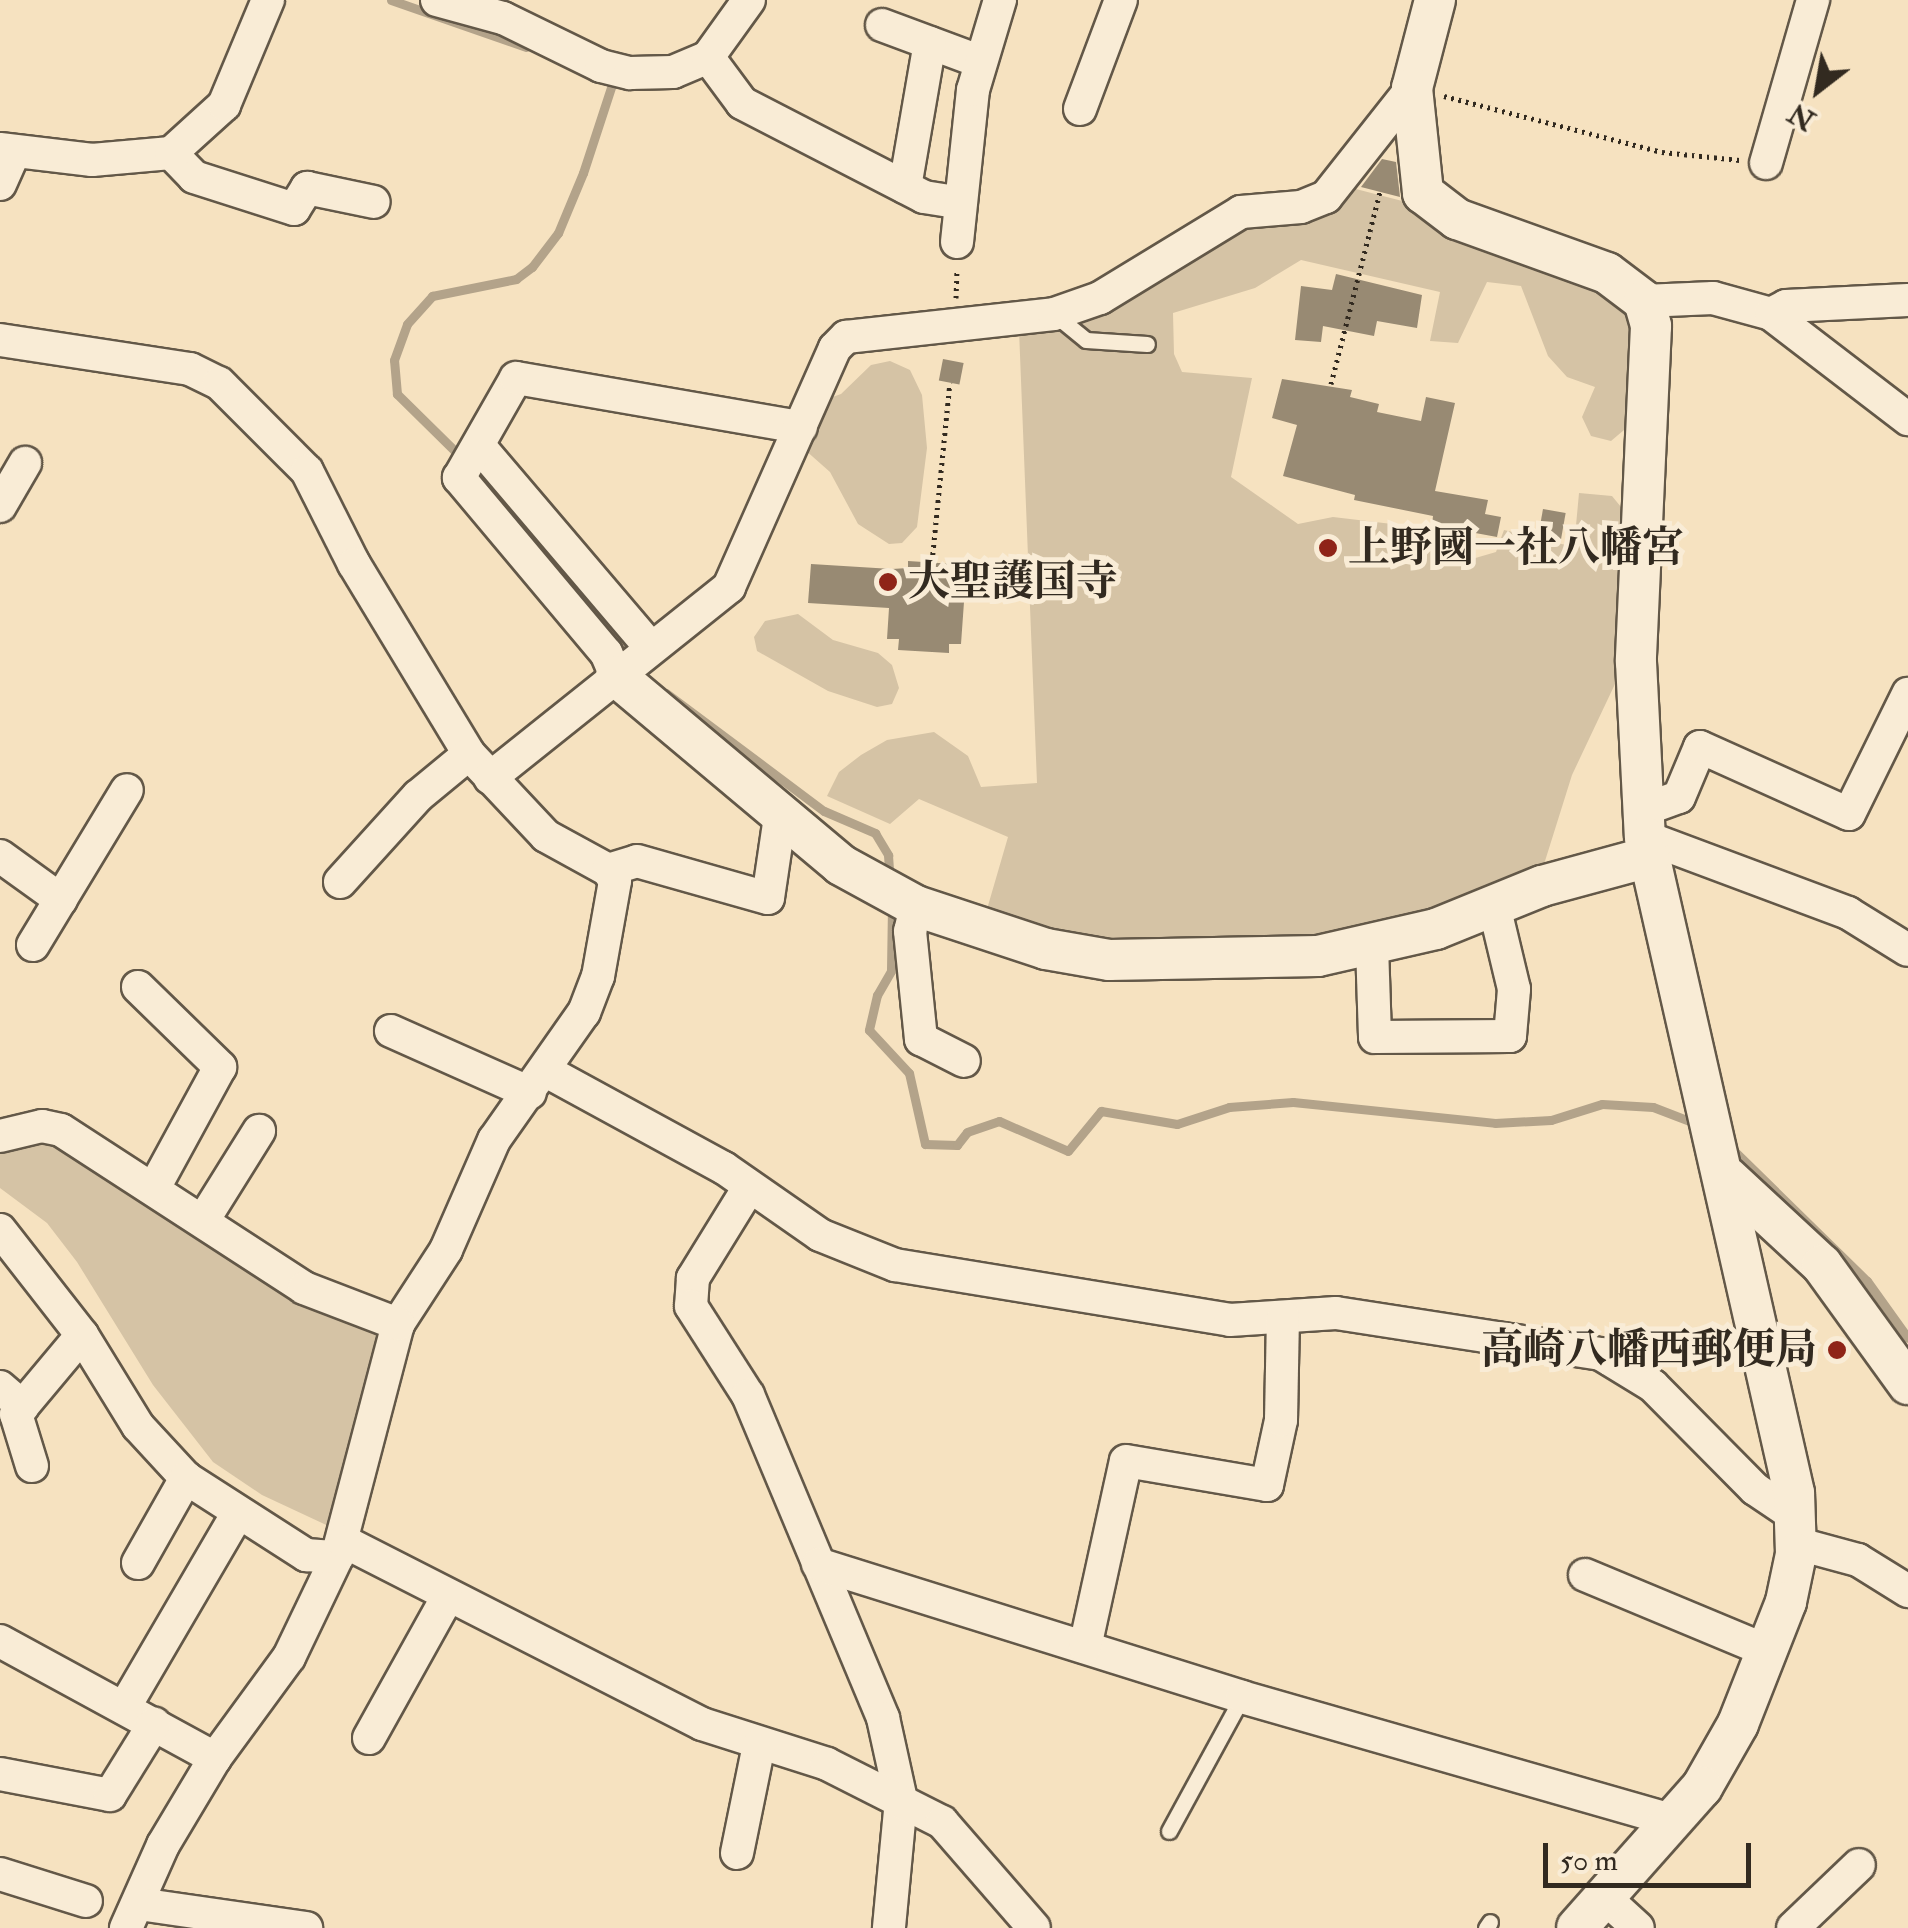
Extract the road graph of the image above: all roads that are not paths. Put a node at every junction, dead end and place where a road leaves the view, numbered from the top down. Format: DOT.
graph roads {
  1 [pos="268,0"];
  2 [pos="436,0"];
  3 [pos="749,0"];
  4 [pos="1000,0"];
  5 [pos="1121,0"];
  6 [pos="1435,0"];
  7 [pos="1813,0"];
  8 [pos="507,9"];
  9 [pos="882,26"];
  10 [pos="930,43"];
  11 [pos="708,57"];
  12 [pos="979,61"];
  13 [pos="1412,88"];
  14 [pos="1080,110"];
  15 [pos="7,151"];
  16 [pos="171,153"];
  17 [pos="1766,163"];
  18 [pos="0,184"];
  19 [pos="905,187"];
  20 [pos="374,202"];
  21 [pos="961,202"];
  22 [pos="957,242"];
  23 [pos="1908,300"];
  24 [pos="1644,302"];
  25 [pos="1054,314"];
  26 [pos="1771,314"];
  27 [pos="0,340"];
  28 [pos="1147,344"];
  29 [pos="1908,420"];
  30 [pos="802,427"];
  31 [pos="480,447"];
  32 [pos="26,463"];
  33 [pos="1,502"];
  34 [pos="650,646"];
  35 [pos="616,676"];
  36 [pos="1908,694"];
  37 [pos="479,766"];
  38 [pos="127,790"];
  39 [pos="780,817"];
  40 [pos="1646,835"];
  41 [pos="0,856"];
  42 [pos="608,870"];
  43 [pos="340,882"];
  44 [pos="61,900"];
  45 [pos="916,906"];
  46 [pos="1494,906"];
  47 [pos="33,945"];
  48 [pos="1372,946"];
  49 [pos="1908,950"];
  50 [pos="138,988"];
  51 [pos="391,1031"];
  52 [pos="964,1061"];
  53 [pos="538,1082"];
  54 [pos="259,1130"];
  55 [pos="0,1136"];
  56 [pos="1727,1177"];
  57 [pos="154,1188"];
  58 [pos="748,1189"];
  59 [pos="204,1219"];
  60 [pos="0,1230"];
  61 [pos="1283,1317"];
  62 [pos="398,1324"];
  63 [pos="82,1335"];
  64 [pos="1908,1384"];
  65 [pos="12,1397"];
  66 [pos="32,1466"];
  67 [pos="186,1478"];
  68 [pos="238,1513"];
  69 [pos="1795,1529"];
  70 [pos="340,1549"];
  71 [pos="138,1563"];
  72 [pos="818,1564"];
  73 [pos="1584,1576"];
  74 [pos="1908,1591"];
  75 [pos="447,1598"];
  76 [pos="0,1641"];
  77 [pos="1085,1647"];
  78 [pos="1770,1652"];
  79 [pos="1242,1697"];
  80 [pos="124,1708"];
  81 [pos="154,1724"];
  82 [pos="370,1738"];
  83 [pos="760,1745"];
  84 [pos="215,1758"];
  85 [pos="0,1774"];
  86 [pos="901,1800"];
  87 [pos="1674,1821"];
  88 [pos="1169,1831"];
  89 [pos="737,1853"];
  90 [pos="1859,1865"];
  91 [pos="0,1874"];
  92 [pos="1603,1896"];
  93 [pos="86,1901"];
  94 [pos="132,1916"];
  95 [pos="297,1927"];
  96 [pos="889,1928"];
  97 [pos="1034,1928"];
  98 [pos="1577,1928"];
  99 [pos="1638,1928"];
  100 [pos="1793,1928"];
  1 -- 16 [label="street"];
  2 -- 8 [label="street"];
  3 -- 11 [label="street"];
  4 -- 12 [label="street"];
  5 -- 14 [label="street"];
  6 -- 13 [label="street"];
  7 -- 17 [label="street"];
  8 -- 11 [label="street"];
  9 -- 10 [label="street"];
  10 -- 12 [label="street"];
  10 -- 19 [label="street"];
  11 -- 19 [label="street"];
  12 -- 21 [label="street"];
  13 -- 24 [label="street"];
  13 -- 25 [label="street"];
  15 -- 16 [label="street"];
  15 -- 18 [label="street"];
  16 -- 20 [label="street"];
  19 -- 21 [label="street"];
  21 -- 22 [label="street"];
  23 -- 26 [label="street"];
  24 -- 26 [label="street"];
  24 -- 40 [label="street"];
  25 -- 28 [label="lane"];
  25 -- 30 [label="street"];
  26 -- 29 [label="street"];
  27 -- 37 [label="street"];
  30 -- 31 [label="street"];
  30 -- 34 [label="street"];
  31 -- 34 [label="street"];
  31 -- 35 [label="street"];
  32 -- 33 [label="street"];
  34 -- 35 [label="street"];
  35 -- 37 [label="street"];
  35 -- 39 [label="street"];
  36 -- 40 [label="street"];
  37 -- 42 [label="street"];
  37 -- 43 [label="street"];
  38 -- 44 [label="street"];
  39 -- 42 [label="street"];
  39 -- 45 [label="street"];
  40 -- 46 [label="street"];
  40 -- 49 [label="street"];
  40 -- 56 [label="street"];
  41 -- 44 [label="street"];
  42 -- 53 [label="street"];
  44 -- 47 [label="street"];
  45 -- 48 [label="street"];
  45 -- 52 [label="street"];
  46 -- 48 [label="street"];
  46 -- 48 [label="street"];
  50 -- 57 [label="street"];
  51 -- 53 [label="street"];
  53 -- 58 [label="street"];
  53 -- 62 [label="street"];
  54 -- 59 [label="street"];
  55 -- 57 [label="street"];
  56 -- 64 [label="street"];
  56 -- 69 [label="street"];
  57 -- 59 [label="street"];
  58 -- 61 [label="street"];
  58 -- 72 [label="street"];
  59 -- 62 [label="street"];
  60 -- 63 [label="street"];
  61 -- 69 [label="street"];
  61 -- 77 [label="street"];
  62 -- 70 [label="street"];
  63 -- 65 [label="street"];
  63 -- 67 [label="street"];
  65 -- 66 [label="street"];
  67 -- 68 [label="street"];
  67 -- 71 [label="street"];
  68 -- 70 [label="street"];
  68 -- 80 [label="street"];
  69 -- 74 [label="street"];
  69 -- 78 [label="street"];
  70 -- 75 [label="street"];
  70 -- 84 [label="street"];
  72 -- 77 [label="street"];
  72 -- 86 [label="street"];
  73 -- 78 [label="street"];
  75 -- 82 [label="street"];
  75 -- 83 [label="street"];
  76 -- 80 [label="street"];
  77 -- 79 [label="street"];
  78 -- 87 [label="street"];
  79 -- 87 [label="street"];
  79 -- 88 [label="lane"];
  80 -- 81 [label="street"];
  81 -- 84 [label="street"];
  81 -- 85 [label="street"];
  83 -- 86 [label="street"];
  83 -- 89 [label="street"];
  84 -- 94 [label="street"];
  86 -- 96 [label="street"];
  86 -- 97 [label="street"];
  87 -- 92 [label="street"];
  90 -- 100 [label="street"];
  91 -- 93 [label="street"];
  92 -- 98 [label="street"];
  92 -- 99 [label="street"];
  94 -- 95 [label="street"];
}
